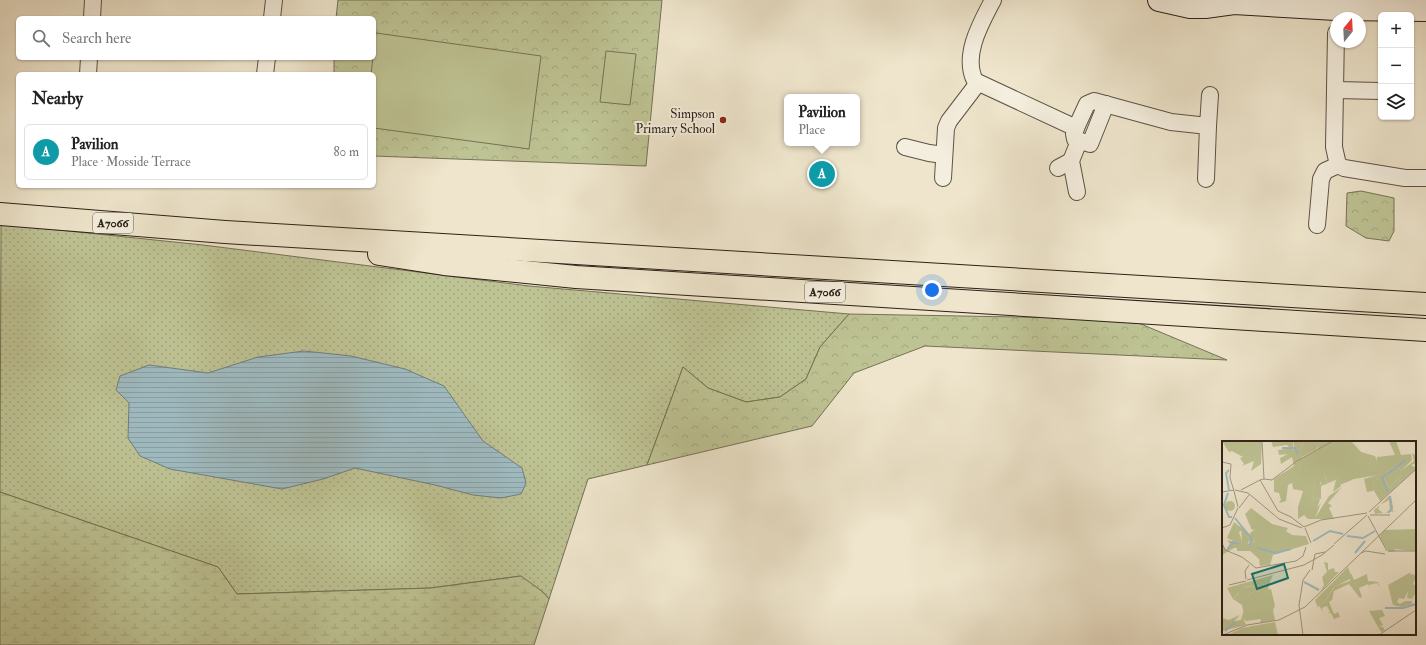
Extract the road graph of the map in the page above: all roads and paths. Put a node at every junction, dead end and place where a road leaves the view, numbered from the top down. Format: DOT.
graph roads {
  1 [pos="93,0"];
  2 [pos="274,0"];
  3 [pos="992,0"];
  4 [pos="1159,0"];
  5 [pos="1232,2"];
  6 [pos="1336,9"];
  7 [pos="1426,10"];
  8 [pos="92,16"];
  9 [pos="272,16"];
  10 [pos="1336,48"];
  11 [pos="89,60"];
  12 [pos="267,60"];
  13 [pos="88,72"];
  14 [pos="265,72"];
  15 [pos="978,83"];
  16 [pos="1335,90"];
  17 [pos="1378,91"];
  18 [pos="1210,95"];
  19 [pos="1106,104"];
  20 [pos="1208,126"];
  21 [pos="1078,134"];
  22 [pos="905,147"];
  23 [pos="944,155"];
  24 [pos="1338,165"];
  25 [pos="943,178"];
  26 [pos="1426,178"];
  27 [pos="1206,179"];
  28 [pos="1077,192"];
  29 [pos="0,214"];
  30 [pos="1317,225"];
  31 [pos="225,232"];
  32 [pos="1426,304"];
  33 [pos="1426,330"];
  1 -- 8 [label="street"];
  2 -- 9 [label="street"];
  3 -- 15 [label="street"];
  4 -- 5 [label="street"];
  5 -- 6 [label="street"];
  6 -- 7 [label="street"];
  10 -- 16 [label="street"];
  11 -- 13 [label="street"];
  12 -- 14 [label="street"];
  15 -- 21 [label="street"];
  15 -- 23 [label="street"];
  16 -- 17 [label="street"];
  16 -- 24 [label="street"];
  18 -- 20 [label="street"];
  19 -- 20 [label="street"];
  19 -- 21 [label="street"];
  19 -- 21 [label="street"];
  20 -- 27 [label="street"];
  21 -- 28 [label="street"];
  22 -- 23 [label="street"];
  23 -- 25 [label="street"];
  24 -- 26 [label="street"];
  24 -- 30 [label="street"];
  29 -- 31 [label="main road, A7066"];
  31 -- 32 [label="main road, A7066"];
  31 -- 33 [label="main road, A7066"];
}
